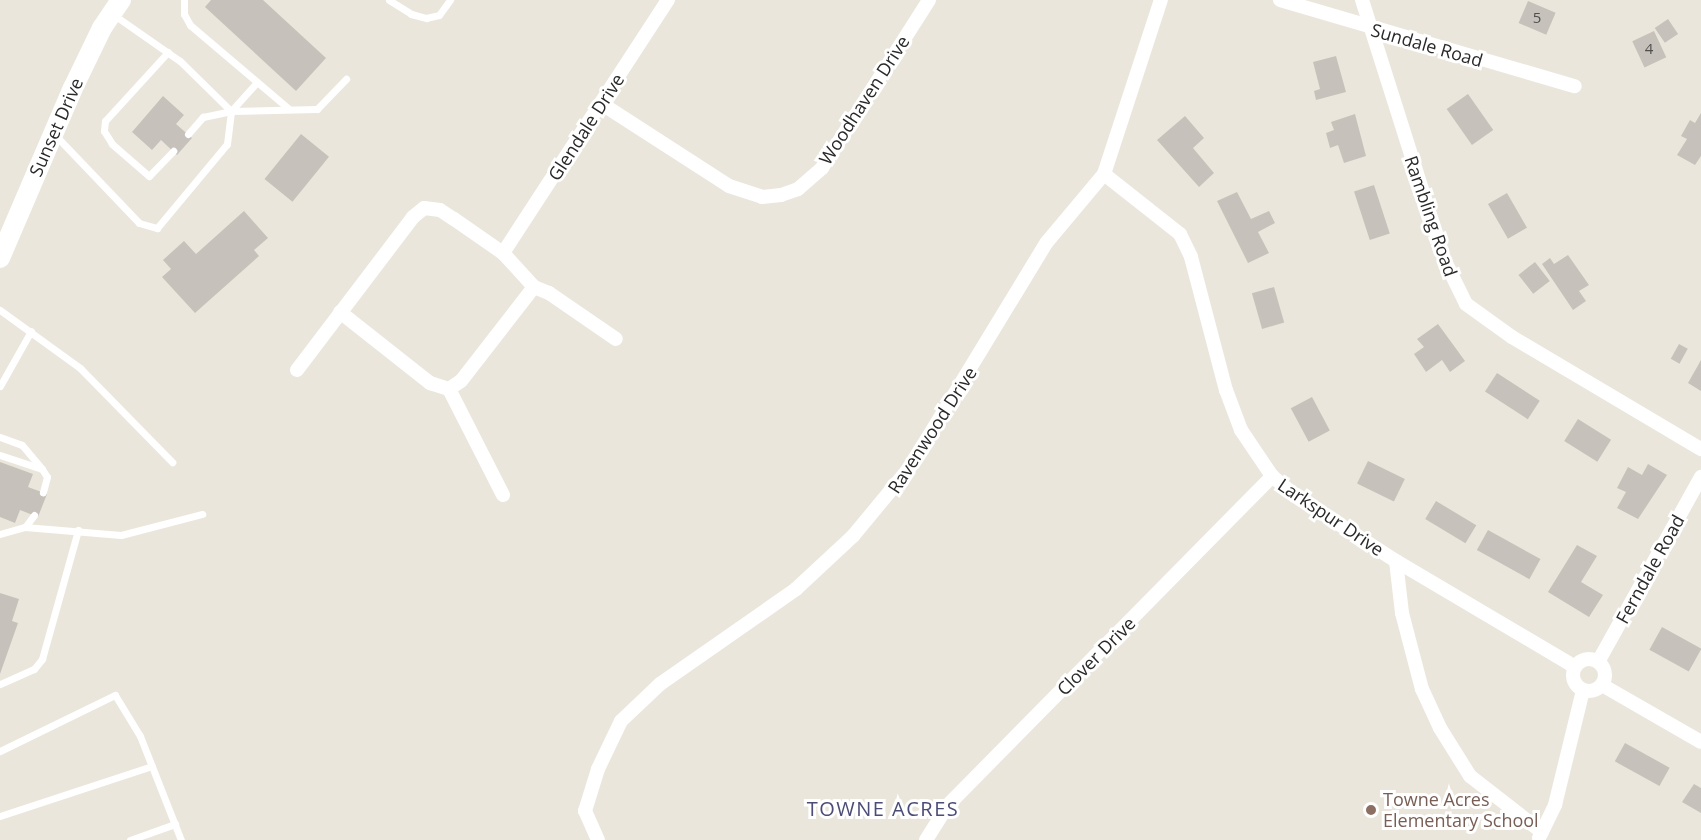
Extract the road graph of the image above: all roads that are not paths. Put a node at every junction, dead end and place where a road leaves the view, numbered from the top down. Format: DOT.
graph roads {
  1 [pos="184,0"];
  2 [pos="389,0"];
  3 [pos="450,0"];
  4 [pos="668,0"];
  5 [pos="929,0"];
  6 [pos="1161,0"];
  7 [pos="1280,0"];
  8 [pos="1362,0"];
  9 [pos="117,7"];
  10 [pos="1371,30"];
  11 [pos="168,52"];
  12 [pos="346,79"];
  13 [pos="257,82"];
  14 [pos="1575,86"];
  15 [pos="602,104"];
  16 [pos="289,110"];
  17 [pos="231,111"];
  18 [pos="54,134"];
  19 [pos="188,134"];
  20 [pos="173,151"];
  21 [pos="1104,174"];
  22 [pos="503,253"];
  23 [pos="0,258"];
  24 [pos="534,287"];
  25 [pos="0,310"];
  26 [pos="340,312"];
  27 [pos="31,330"];
  28 [pos="616,339"];
  29 [pos="297,370"];
  30 [pos="0,386"];
  31 [pos="449,389"];
  32 [pos="0,437"];
  33 [pos="1701,449"];
  34 [pos="0,455"];
  35 [pos="172,462"];
  36 [pos="42,469"];
  37 [pos="1272,477"];
  38 [pos="1701,477"];
  39 [pos="43,492"];
  40 [pos="503,495"];
  41 [pos="202,514"];
  42 [pos="34,515"];
  43 [pos="25,527"];
  44 [pos="78,530"];
  45 [pos="0,534"];
  46 [pos="1396,561"];
  47 [pos="1598,662"];
  48 [pos="1575,667"];
  49 [pos="0,684"];
  50 [pos="1602,685"];
  51 [pos="1583,690"];
  52 [pos="1701,742"];
  53 [pos="0,751"];
  54 [pos="152,766"];
  55 [pos="0,816"];
  56 [pos="175,824"];
  57 [pos="1540,836"];
  58 [pos="130,840"];
  59 [pos="181,840"];
  60 [pos="598,840"];
  61 [pos="926,840"];
  1 -- 13 [label="lane"];
  2 -- 3 [label="lane"];
  4 -- 15 [label="street, Glendale Drive"];
  5 -- 15 [label="street, Woodhaven Drive"];
  6 -- 21 [label="street, Ravenwood Drive"];
  7 -- 10 [label="street, Sundale Road"];
  8 -- 10 [label="street, Rambling Road"];
  9 -- 11 [label="lane"];
  9 -- 18 [label="main road, Sunset Drive"];
  10 -- 14 [label="street, Sundale Road"];
  10 -- 33 [label="street, Rambling Road"];
  11 -- 17 [label="lane"];
  11 -- 20 [label="lane"];
  12 -- 16 [label="lane"];
  13 -- 16 [label="lane"];
  13 -- 17 [label="lane"];
  15 -- 22 [label="street, Glendale Drive"];
  16 -- 17 [label="lane"];
  17 -- 18 [label="lane"];
  17 -- 19 [label="lane"];
  18 -- 23 [label="main road, Sunset Drive"];
  21 -- 37 [label="street, Larkspur Drive"];
  21 -- 60 [label="street, Ravenwood Drive"];
  22 -- 24 [label="street"];
  22 -- 26 [label="street"];
  24 -- 28 [label="street"];
  24 -- 31 [label="street"];
  25 -- 27 [label="lane"];
  26 -- 29 [label="street"];
  26 -- 31 [label="street"];
  27 -- 30 [label="lane"];
  27 -- 35 [label="lane"];
  31 -- 40 [label="street"];
  32 -- 36 [label="lane"];
  34 -- 36 [label="lane"];
  36 -- 39 [label="lane"];
  37 -- 46 [label="street, Larkspur Drive"];
  37 -- 61 [label="street, Clover Drive"];
  38 -- 47 [label="street, Ferndale Road"];
  41 -- 44 [label="lane"];
  42 -- 43 [label="lane"];
  43 -- 44 [label="lane"];
  43 -- 45 [label="lane"];
  44 -- 49 [label="lane"];
  46 -- 48 [label="street, Larkspur Drive"];
  46 -- 57 [label="street"];
  47 -- 48 [label="street"];
  47 -- 50 [label="street"];
  48 -- 51 [label="street"];
  50 -- 51 [label="street"];
  50 -- 52 [label="street"];
  51 -- 57 [label="street"];
  53 -- 54 [label="lane"];
  54 -- 55 [label="lane"];
  54 -- 56 [label="lane"];
  56 -- 58 [label="lane"];
  56 -- 59 [label="lane"];
}
